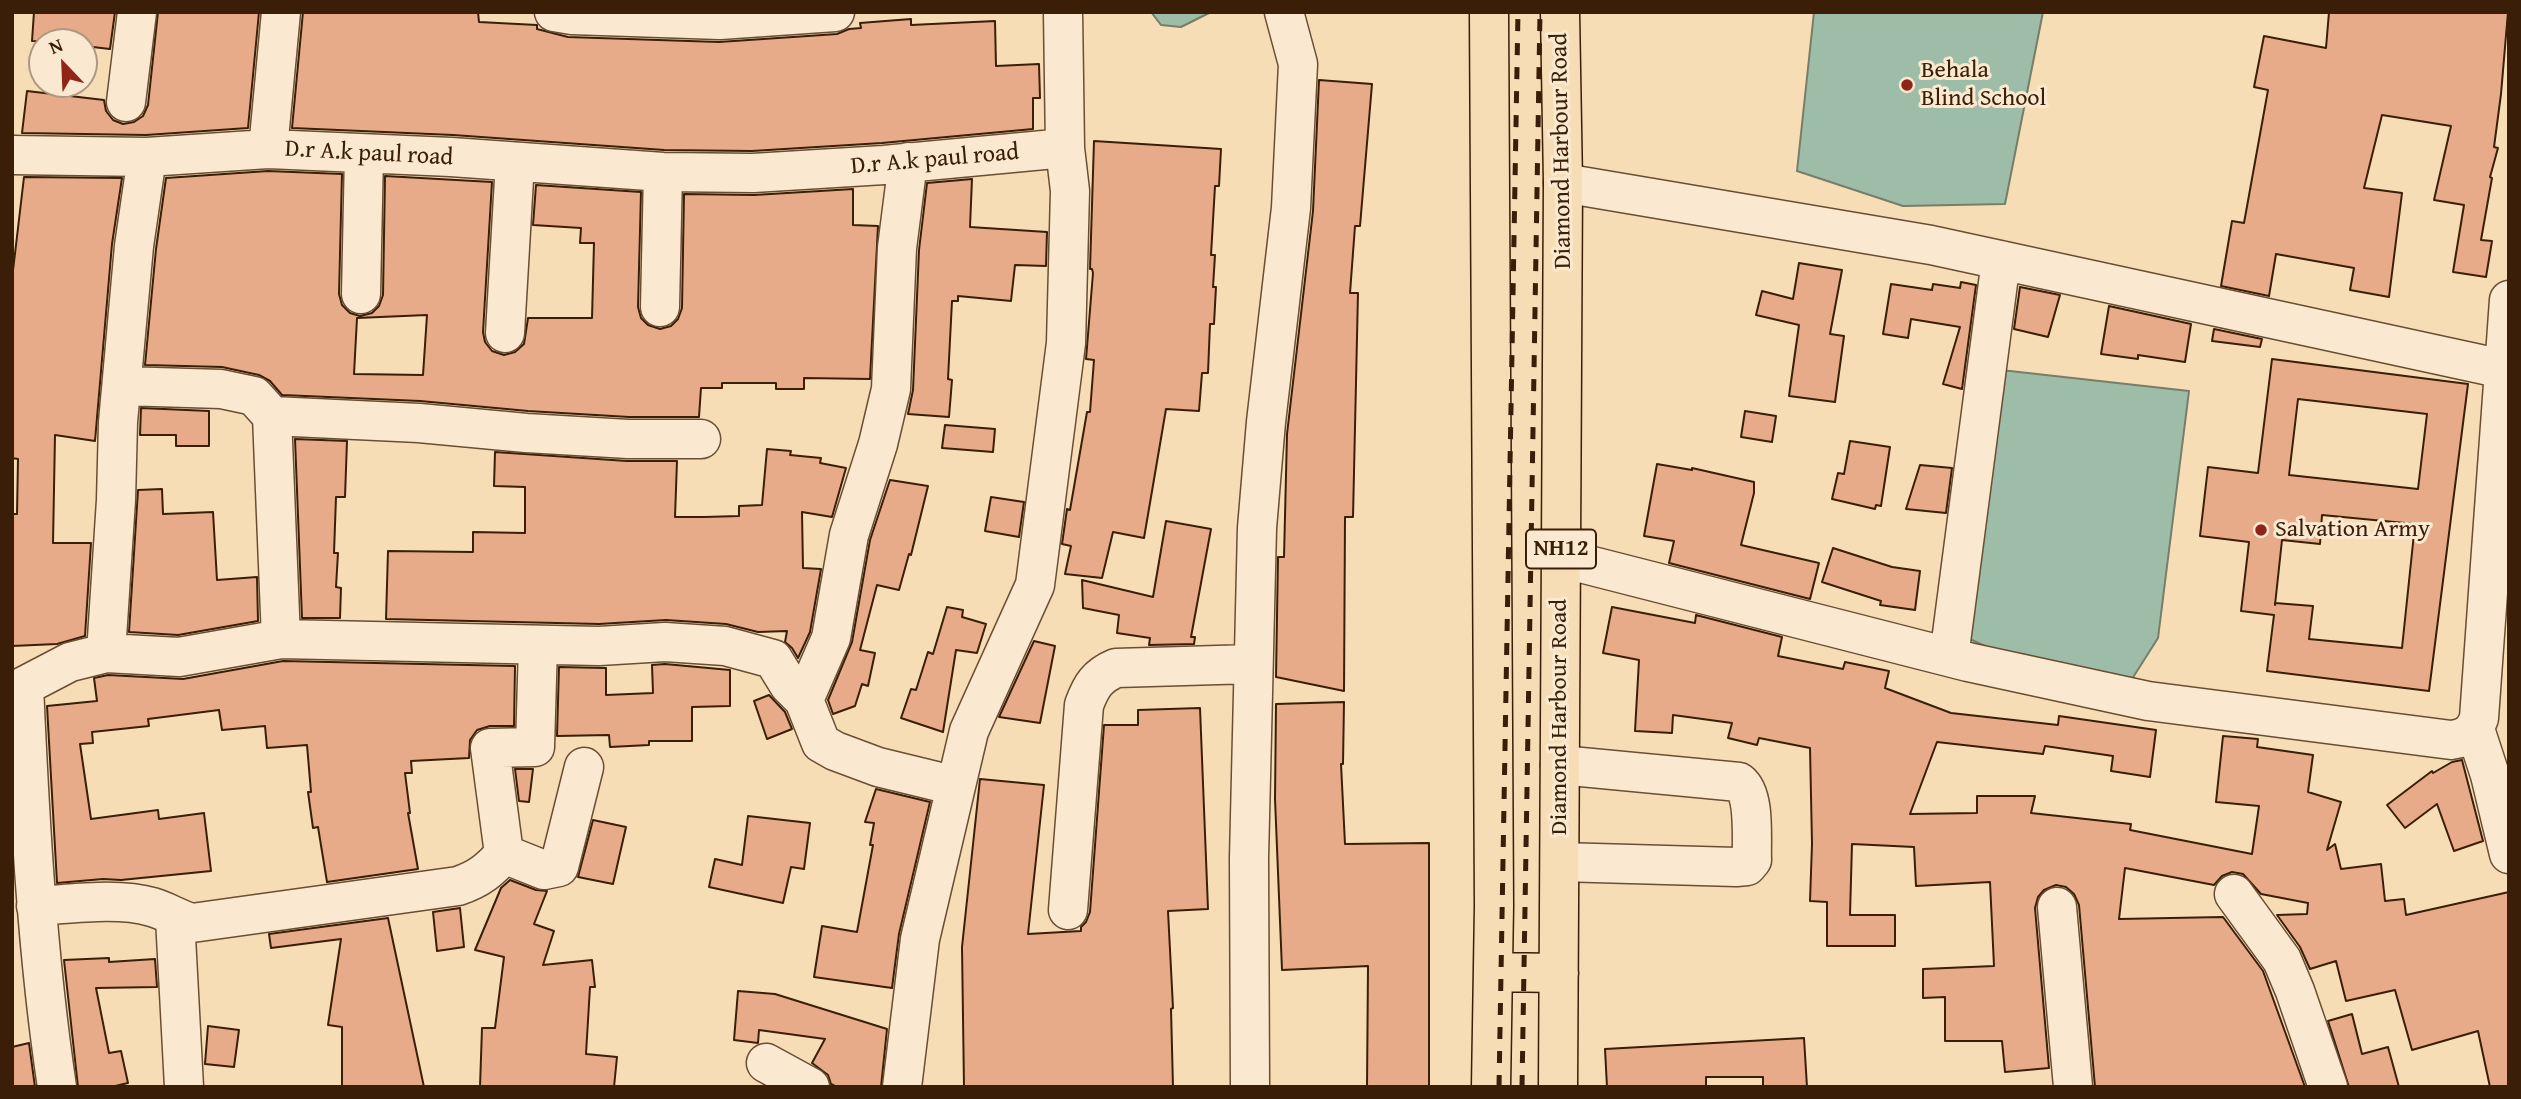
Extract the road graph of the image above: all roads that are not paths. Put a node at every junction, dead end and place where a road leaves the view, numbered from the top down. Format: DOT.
graph roads {
  1 [pos="136,12"];
  2 [pos="281,12"];
  3 [pos="554,12"];
  4 [pos="835,12"];
  5 [pos="1063,12"];
  6 [pos="1284,12"];
  7 [pos="1489,12"];
  8 [pos="1560,12"];
  9 [pos="126,102"];
  10 [pos="1065,148"];
  11 [pos="268,149"];
  12 [pos="364,154"];
  13 [pos="146,157"];
  14 [pos="13,158"];
  15 [pos="515,162"];
  16 [pos="908,162"];
  17 [pos="663,172"];
  18 [pos="1563,183"];
  19 [pos="2001,260"];
  20 [pos="361,294"];
  21 [pos="2509,300"];
  22 [pos="660,307"];
  23 [pos="505,333"];
  24 [pos="2503,369"];
  25 [pos="122,386"];
  26 [pos="272,416"];
  27 [pos="701,439"];
  28 [pos="1561,558"];
  29 [pos="281,639"];
  30 [pos="538,645"];
  31 [pos="106,653"];
  32 [pos="1949,657"];
  33 [pos="1252,664"];
  34 [pos="18,696"];
  35 [pos="804,700"];
  36 [pos="2475,729"];
  37 [pos="1560,765"];
  38 [pos="584,767"];
  39 [pos="956,786"];
  40 [pos="505,854"];
  41 [pos="2509,854"];
  42 [pos="1560,862"];
  43 [pos="2234,894"];
  44 [pos="36,906"];
  45 [pos="2057,907"];
  46 [pos="1068,910"];
  47 [pos="175,918"];
  48 [pos="27,950"];
  49 [pos="1493,972"];
  50 [pos="1559,973"];
  51 [pos="766,1063"];
  52 [pos="57,1087"];
  53 [pos="184,1087"];
  54 [pos="810,1087"];
  55 [pos="902,1087"];
  56 [pos="1250,1087"];
  57 [pos="1491,1087"];
  58 [pos="1559,1087"];
  59 [pos="2073,1087"];
  60 [pos="2328,1087"];
  1 -- 9 [label="street"];
  2 -- 11 [label="street"];
  3 -- 4 [label="street"];
  5 -- 10 [label="street"];
  6 -- 33 [label="street"];
  7 -- 49 [label="highway, NH12"];
  8 -- 18 [label="highway, Diamond Harbour Road / NH12"];
  10 -- 16 [label="street, D.r A.k paul road"];
  10 -- 39 [label="street"];
  11 -- 12 [label="street, D.r A.k paul road"];
  11 -- 13 [label="street, D.r A.k paul road"];
  12 -- 15 [label="street, D.r A.k paul road"];
  12 -- 20 [label="street"];
  13 -- 14 [label="street, D.r A.k paul road"];
  13 -- 25 [label="street"];
  15 -- 17 [label="street, D.r A.k paul road"];
  15 -- 23 [label="street"];
  16 -- 17 [label="street, D.r A.k paul road"];
  16 -- 35 [label="street"];
  17 -- 22 [label="street"];
  18 -- 19 [label="street"];
  18 -- 28 [label="highway, Diamond Harbour Road / NH12"];
  19 -- 24 [label="street"];
  19 -- 32 [label="street"];
  21 -- 24 [label="street"];
  24 -- 36 [label="street"];
  25 -- 26 [label="street"];
  25 -- 31 [label="street"];
  26 -- 27 [label="street"];
  26 -- 29 [label="street"];
  28 -- 32 [label="street"];
  28 -- 37 [label="highway, Diamond Harbour Road / NH12"];
  29 -- 30 [label="street"];
  29 -- 31 [label="street"];
  30 -- 35 [label="street"];
  30 -- 40 [label="street"];
  31 -- 34 [label="street"];
  32 -- 36 [label="street"];
  33 -- 46 [label="street"];
  33 -- 56 [label="street"];
  34 -- 44 [label="street"];
  35 -- 39 [label="street"];
  36 -- 41 [label="street"];
  37 -- 42 [label="highway, Diamond Harbour Road / NH12"];
  37 -- 42 [label="street"];
  38 -- 40 [label="street"];
  39 -- 55 [label="street"];
  40 -- 47 [label="street"];
  42 -- 50 [label="highway, Diamond Harbour Road / NH12"];
  43 -- 60 [label="street"];
  44 -- 47 [label="street"];
  44 -- 48 [label="street"];
  45 -- 59 [label="street"];
  47 -- 53 [label="street"];
  48 -- 52 [label="street"];
  49 -- 50 [label="highway"];
  49 -- 57 [label="highway, NH12"];
  50 -- 58 [label="highway, Diamond Harbour Road / NH12"];
  51 -- 54 [label="street"];
}
